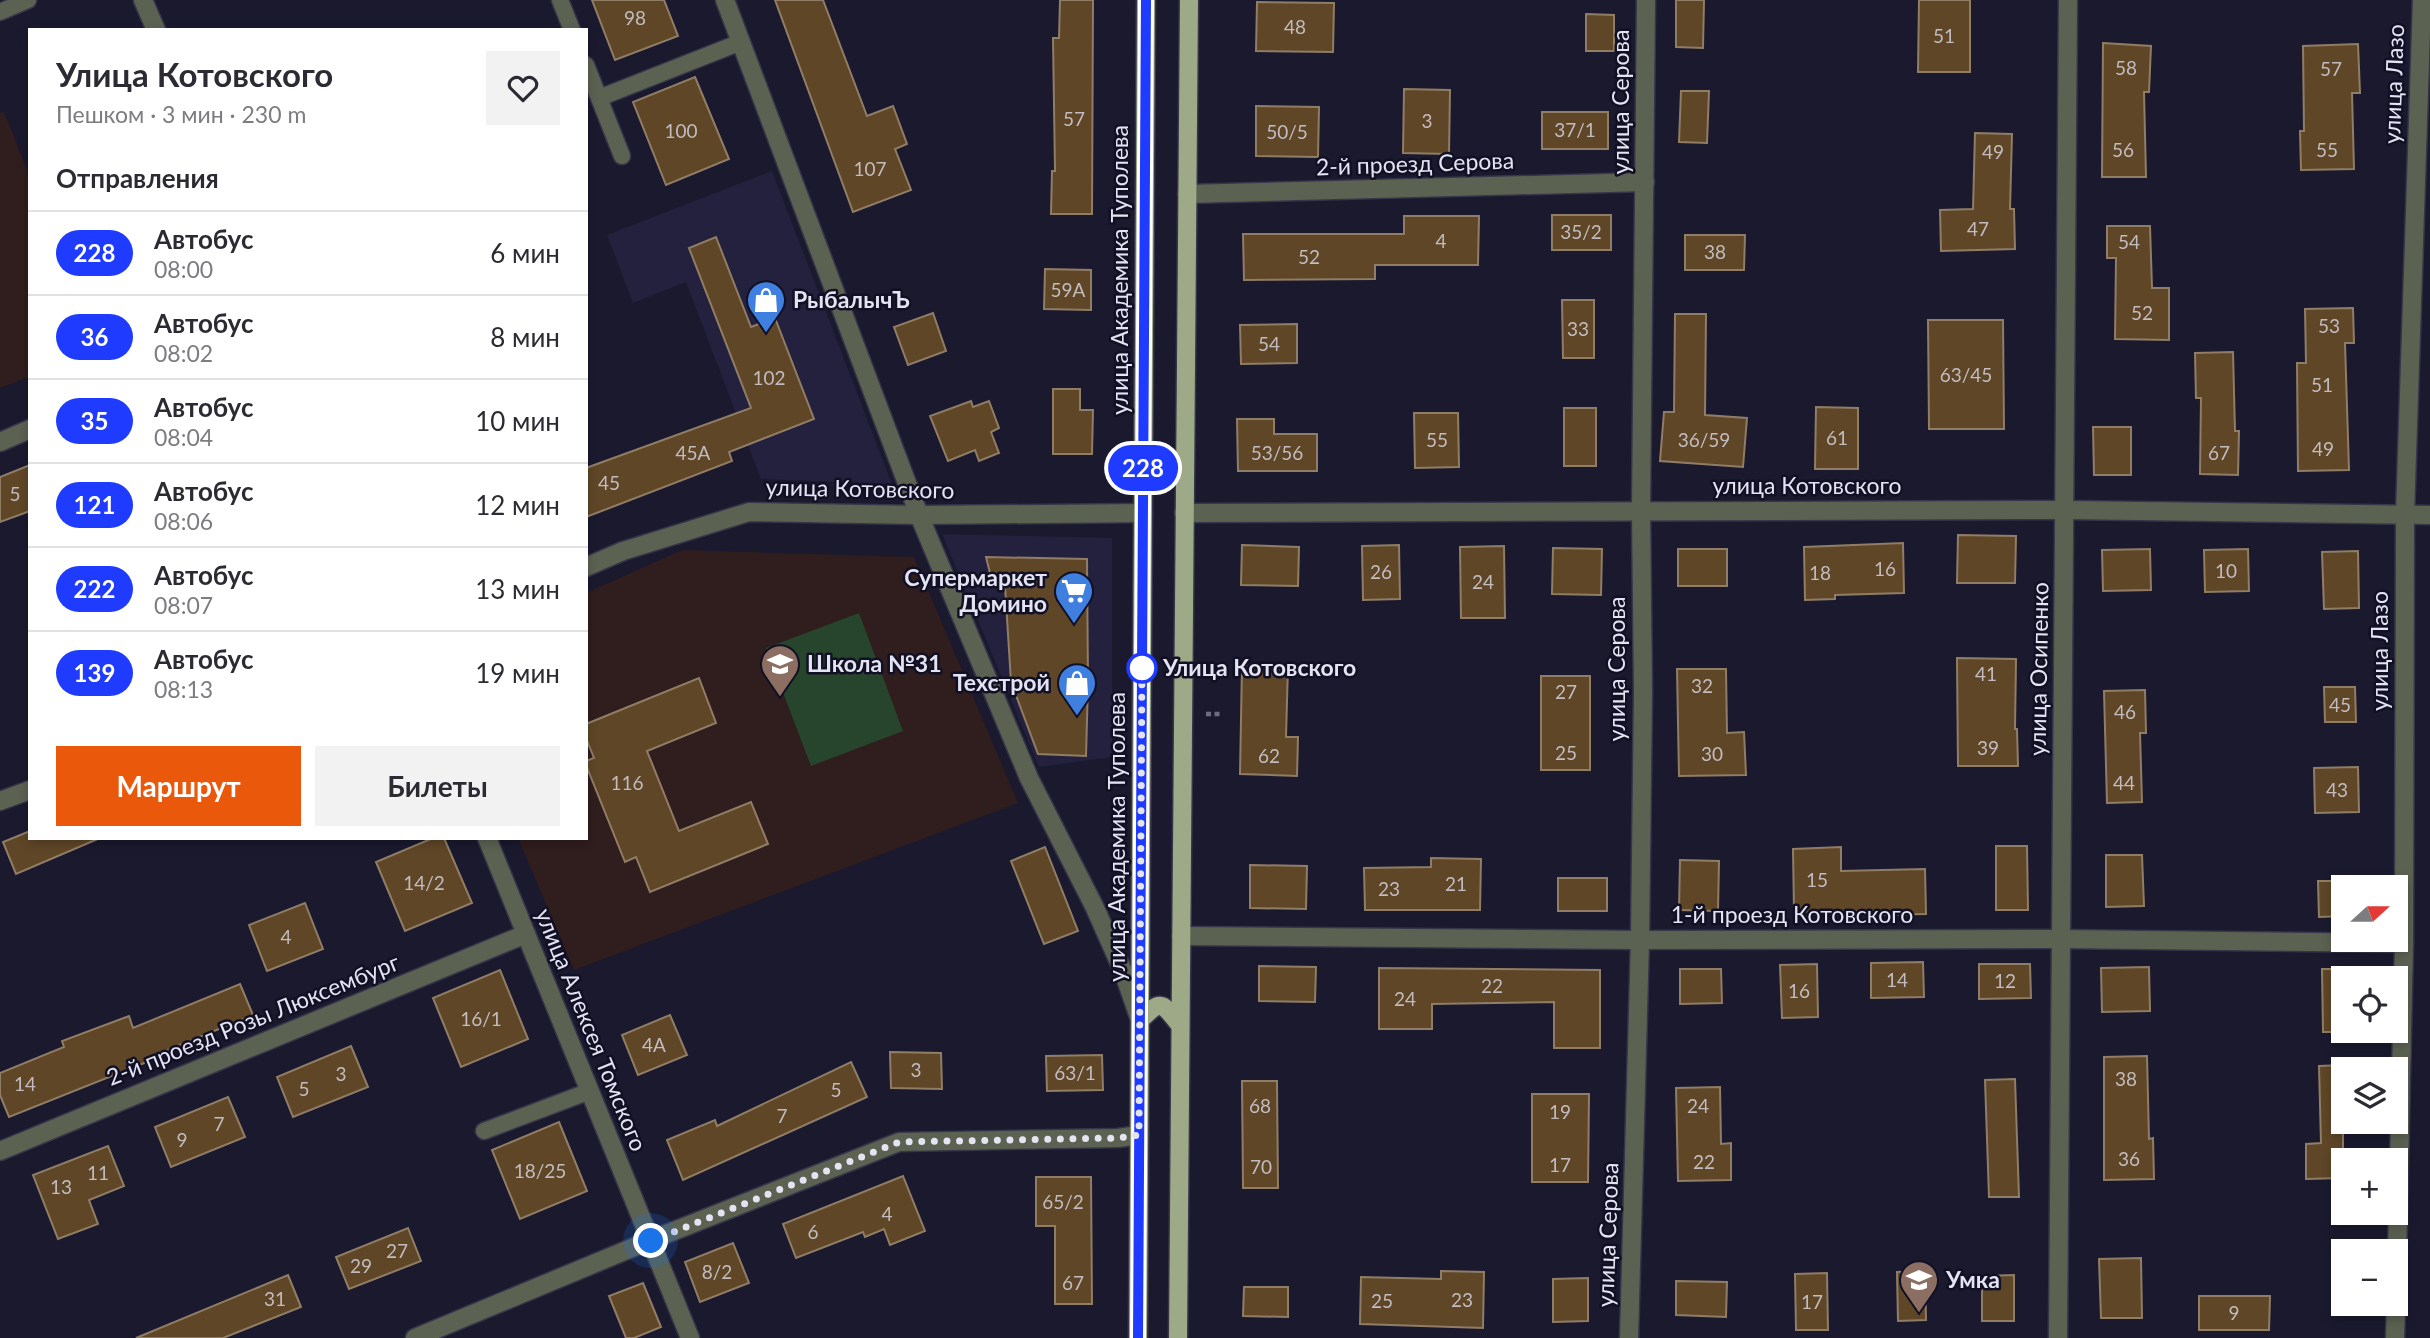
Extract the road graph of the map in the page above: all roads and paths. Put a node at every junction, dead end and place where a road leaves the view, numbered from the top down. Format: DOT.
graph roads {
  1 [pos="28,0"];
  2 [pos="143,0"];
  3 [pos="560,0"];
  4 [pos="725,0"];
  5 [pos="1146,0"];
  6 [pos="1189,0"];
  7 [pos="1646,0"];
  8 [pos="2068,0"];
  9 [pos="2422,0"];
  10 [pos="0,12"];
  11 [pos="155,28"];
  12 [pos="571,28"];
  13 [pos="741,42"];
  14 [pos="588,70"];
  15 [pos="599,98"];
  16 [pos="622,156"];
  17 [pos="1645,182"];
  18 [pos="1187,194"];
  19 [pos="28,430"];
  20 [pos="0,442"];
  21 [pos="2065,510"];
  22 [pos="1641,511"];
  23 [pos="1143,513"];
  24 [pos="1184,513"];
  25 [pos="919,515"];
  26 [pos="2405,515"];
  27 [pos="2430,515"];
  28 [pos="588,566"];
  29 [pos="28,791"];
  30 [pos="0,801"];
  31 [pos="488,840"];
  32 [pos="2404,875"];
  33 [pos="526,934"];
  34 [pos="1181,936"];
  35 [pos="2060,939"];
  36 [pos="1640,940"];
  37 [pos="2331,942"];
  38 [pos="2404,952"];
  39 [pos="1140,1020"];
  40 [pos="1180,1025"];
  41 [pos="590,1091"];
  42 [pos="484,1131"];
  43 [pos="1139,1135"];
  44 [pos="0,1151"];
  45 [pos="2397,1239"];
  46 [pos="651,1241"];
  47 [pos="2396,1316"];
  48 [pos="415,1338"];
  49 [pos="690,1338"];
  50 [pos="1138,1338"];
  51 [pos="1178,1338"];
  52 [pos="1629,1338"];
  53 [pos="2058,1338"];
  54 [pos="2395,1338"];
  1 -- 10 [label="lane"];
  2 -- 11 [label="street"];
  3 -- 12 [label="lane"];
  4 -- 13 [label="street"];
  5 -- 23 [label="main road, улица Академика Туполева"];
  6 -- 18 [label="main road"];
  7 -- 17 [label="street, улица Серова"];
  8 -- 21 [label="street, улица Осипенко"];
  9 -- 26 [label="street, улица Лазо"];
  13 -- 15 [label="lane"];
  13 -- 25 [label="street"];
  14 -- 15 [label="lane"];
  15 -- 16 [label="lane"];
  17 -- 18 [label="street, 2-й проезд Серова"];
  17 -- 22 [label="street, улица Серова"];
  18 -- 24 [label="main road"];
  19 -- 20 [label="street"];
  21 -- 22 [label="street, улица Котовского"];
  21 -- 26 [label="street, улица Котовского"];
  21 -- 35 [label="street, улица Осипенко"];
  22 -- 24 [label="street, улица Котовского"];
  22 -- 36 [label="street, улица Серова"];
  23 -- 25 [label="street, улица Котовского"];
  23 -- 39 [label="main road, улица Академика Туполева"];
  24 -- 34 [label="main road"];
  25 -- 28 [label="street, улица Котовского"];
  25 -- 39 [label="street"];
  26 -- 27 [label="street, улица Котовского"];
  26 -- 32 [label="street, улица Лазо"];
  29 -- 30 [label="street"];
  31 -- 33 [label="street, улица Алексея Томского"];
  33 -- 41 [label="street, улица Алексея Томского"];
  33 -- 44 [label="street, 2-й проезд Розы Люксембург"];
  34 -- 36 [label="street, 1-й проезд Котовского"];
  34 -- 40 [label="main road"];
  35 -- 36 [label="street, 1-й проезд Котовского"];
  35 -- 37 [label="street, 1-й проезд Котовского"];
  35 -- 53 [label="street, улица Осипенко"];
  36 -- 52 [label="street, улица Серова"];
  38 -- 45 [label="street, улица Лазо"];
  39 -- 40 [label="main road"];
  39 -- 43 [label="main road, улица Академика Туполева"];
  40 -- 51 [label="main road"];
  41 -- 42 [label="lane"];
  41 -- 46 [label="street, улица Алексея Томского"];
  43 -- 46 [label="street"];
  43 -- 50 [label="main road, улица Академика Туполева"];
  46 -- 48 [label="street"];
  46 -- 49 [label="street, улица Алексея Томского"];
  47 -- 54 [label="street, улица Лазо"];
}
